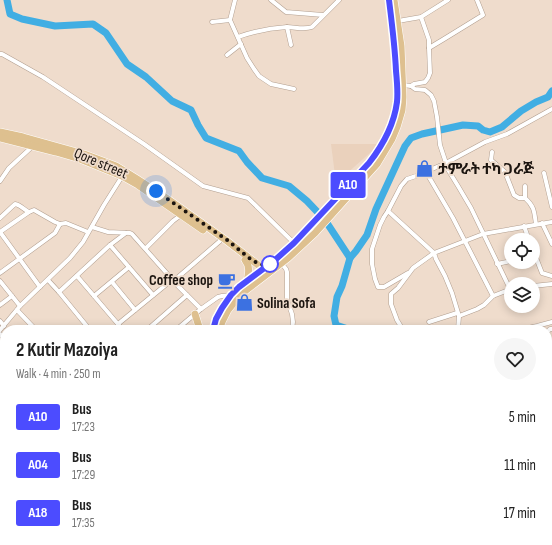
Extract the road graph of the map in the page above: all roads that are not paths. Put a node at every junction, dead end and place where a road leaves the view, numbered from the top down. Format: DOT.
graph roads {
  1 [pos="235,0"];
  2 [pos="271,0"];
  3 [pos="339,0"];
  4 [pos="389,0"];
  5 [pos="394,0"];
  6 [pos="448,0"];
  7 [pos="478,0"];
  8 [pos="323,15"];
  9 [pos="421,17"];
  10 [pos="230,20"];
  11 [pos="398,21"];
  12 [pos="212,22"];
  13 [pos="288,27"];
  14 [pos="238,37"];
  15 [pos="241,44"];
  16 [pos="291,45"];
  17 [pos="428,48"];
  18 [pos="0,54"];
  19 [pos="227,55"];
  20 [pos="407,86"];
  21 [pos="294,89"];
  22 [pos="552,109"];
  23 [pos="0,132"];
  24 [pos="0,138"];
  25 [pos="35,143"];
  26 [pos="492,152"];
  27 [pos="446,163"];
  28 [pos="426,172"];
  29 [pos="544,173"];
  30 [pos="124,174"];
  31 [pos="0,181"];
  32 [pos="525,186"];
  33 [pos="525,198"];
  34 [pos="552,207"];
  35 [pos="332,208"];
  36 [pos="388,211"];
  37 [pos="29,212"];
  38 [pos="181,215"];
  39 [pos="0,218"];
  40 [pos="552,222"];
  41 [pos="542,223"];
  42 [pos="60,224"];
  43 [pos="536,224"];
  44 [pos="524,226"];
  45 [pos="92,227"];
  46 [pos="0,232"];
  47 [pos="88,232"];
  48 [pos="127,233"];
  49 [pos="526,233"];
  50 [pos="484,234"];
  51 [pos="220,241"];
  52 [pos="465,242"];
  53 [pos="294,243"];
  54 [pos="552,244"];
  55 [pos="110,245"];
  56 [pos="146,248"];
  57 [pos="434,253"];
  58 [pos="20,259"];
  59 [pos="249,260"];
  60 [pos="504,262"];
  61 [pos="271,263"];
  62 [pos="282,264"];
  63 [pos="497,264"];
  64 [pos="129,267"];
  65 [pos="540,269"];
  66 [pos="264,272"];
  67 [pos="0,273"];
  68 [pos="408,273"];
  69 [pos="77,276"];
  70 [pos="552,276"];
  71 [pos="504,277"];
  72 [pos="172,279"];
  73 [pos="48,280"];
  74 [pos="0,281"];
  75 [pos="247,281"];
  76 [pos="112,282"];
  77 [pos="552,284"];
  78 [pos="540,285"];
  79 [pos="40,287"];
  80 [pos="504,291"];
  81 [pos="59,292"];
  82 [pos="153,295"];
  83 [pos="188,295"];
  84 [pos="231,295"];
  85 [pos="12,296"];
  86 [pos="94,296"];
  87 [pos="493,296"];
  88 [pos="0,305"];
  89 [pos="18,308"];
  90 [pos="201,309"];
  91 [pos="135,310"];
  92 [pos="195,314"];
  93 [pos="458,314"];
  94 [pos="429,322"];
  95 [pos="552,322"];
  96 [pos="118,324"];
  97 [pos="5,325"];
  98 [pos="32,325"];
  99 [pos="86,325"];
  100 [pos="152,325"];
  101 [pos="182,325"];
  102 [pos="198,325"];
  103 [pos="214,325"];
  104 [pos="221,325"];
  105 [pos="293,325"];
  106 [pos="400,325"];
  107 [pos="458,325"];
  108 [pos="541,325"];
  1 -- 10 [label="street"];
  2 -- 8 [label="street"];
  3 -- 8 [label="street"];
  4 -- 35 [label="main road"];
  5 -- 11 [label="main road"];
  6 -- 9 [label="street"];
  7 -- 17 [label="street"];
  8 -- 13 [label="street"];
  9 -- 11 [label="street"];
  9 -- 17 [label="street"];
  10 -- 12 [label="street"];
  10 -- 14 [label="street"];
  11 -- 20 [label="main road"];
  13 -- 14 [label="street"];
  13 -- 16 [label="street"];
  14 -- 15 [label="street"];
  15 -- 19 [label="street"];
  15 -- 21 [label="street"];
  17 -- 20 [label="street"];
  18 -- 53 [label="street"];
  20 -- 27 [label="street"];
  20 -- 35 [label="main road"];
  22 -- 27 [label="street"];
  23 -- 25 [label="main road, Qore street"];
  24 -- 25 [label="main road, Qore street"];
  25 -- 30 [label="main road, Qore street"];
  25 -- 31 [label="street"];
  26 -- 33 [label="street"];
  27 -- 28 [label="street"];
  27 -- 50 [label="street"];
  28 -- 36 [label="street"];
  28 -- 52 [label="street"];
  29 -- 34 [label="street"];
  30 -- 38 [label="main road, Qore street"];
  30 -- 45 [label="street"];
  30 -- 59 [label="main road, Qore street"];
  32 -- 33 [label="street"];
  33 -- 43 [label="street"];
  35 -- 53 [label="main road"];
  35 -- 62 [label="main road"];
  36 -- 57 [label="street"];
  36 -- 68 [label="street"];
  37 -- 39 [label="street"];
  37 -- 42 [label="street"];
  37 -- 46 [label="street"];
  38 -- 51 [label="main road, Qore street"];
  38 -- 56 [label="street"];
  40 -- 41 [label="street"];
  41 -- 43 [label="street"];
  41 -- 54 [label="street"];
  42 -- 47 [label="street"];
  42 -- 58 [label="street"];
  43 -- 44 [label="street"];
  44 -- 49 [label="street"];
  44 -- 50 [label="street"];
  45 -- 47 [label="street"];
  45 -- 48 [label="street"];
  46 -- 58 [label="street"];
  47 -- 73 [label="street"];
  48 -- 55 [label="street"];
  48 -- 56 [label="street"];
  50 -- 52 [label="street"];
  50 -- 63 [label="street"];
  51 -- 59 [label="main road, Qore street"];
  51 -- 72 [label="street"];
  52 -- 57 [label="street"];
  52 -- 87 [label="street"];
  53 -- 61 [label="main road"];
  55 -- 64 [label="street"];
  55 -- 69 [label="street"];
  56 -- 72 [label="street"];
  57 -- 68 [label="street"];
  57 -- 93 [label="street"];
  58 -- 67 [label="street"];
  58 -- 79 [label="street"];
  59 -- 61 [label="main road"];
  59 -- 66 [label="main road, Qore street"];
  59 -- 75 [label="main road"];
  60 -- 63 [label="street"];
  61 -- 66 [label="main road"];
  62 -- 66 [label="main road"];
  62 -- 105 [label="street"];
  63 -- 71 [label="street"];
  64 -- 76 [label="street"];
  64 -- 82 [label="street"];
  65 -- 70 [label="street"];
  66 -- 75 [label="main road"];
  66 -- 104 [label="main road"];
  68 -- 106 [label="street"];
  69 -- 81 [label="street"];
  69 -- 86 [label="street"];
  72 -- 82 [label="street"];
  72 -- 83 [label="street"];
  73 -- 79 [label="street"];
  73 -- 81 [label="street"];
  74 -- 85 [label="street"];
  75 -- 84 [label="main road"];
  76 -- 86 [label="street"];
  76 -- 91 [label="street"];
  77 -- 78 [label="street"];
  79 -- 89 [label="street"];
  80 -- 87 [label="street"];
  81 -- 99 [label="street"];
  82 -- 91 [label="street"];
  83 -- 90 [label="street"];
  83 -- 100 [label="street"];
  84 -- 90 [label="street"];
  84 -- 103 [label="main road"];
  85 -- 88 [label="street"];
  85 -- 89 [label="street"];
  86 -- 96 [label="street"];
  87 -- 93 [label="street"];
  89 -- 97 [label="street"];
  89 -- 98 [label="street"];
  90 -- 92 [label="street"];
  91 -- 96 [label="street"];
  92 -- 101 [label="street"];
  92 -- 102 [label="main road"];
  93 -- 94 [label="street"];
  93 -- 107 [label="street"];
  95 -- 108 [label="street"];
}
